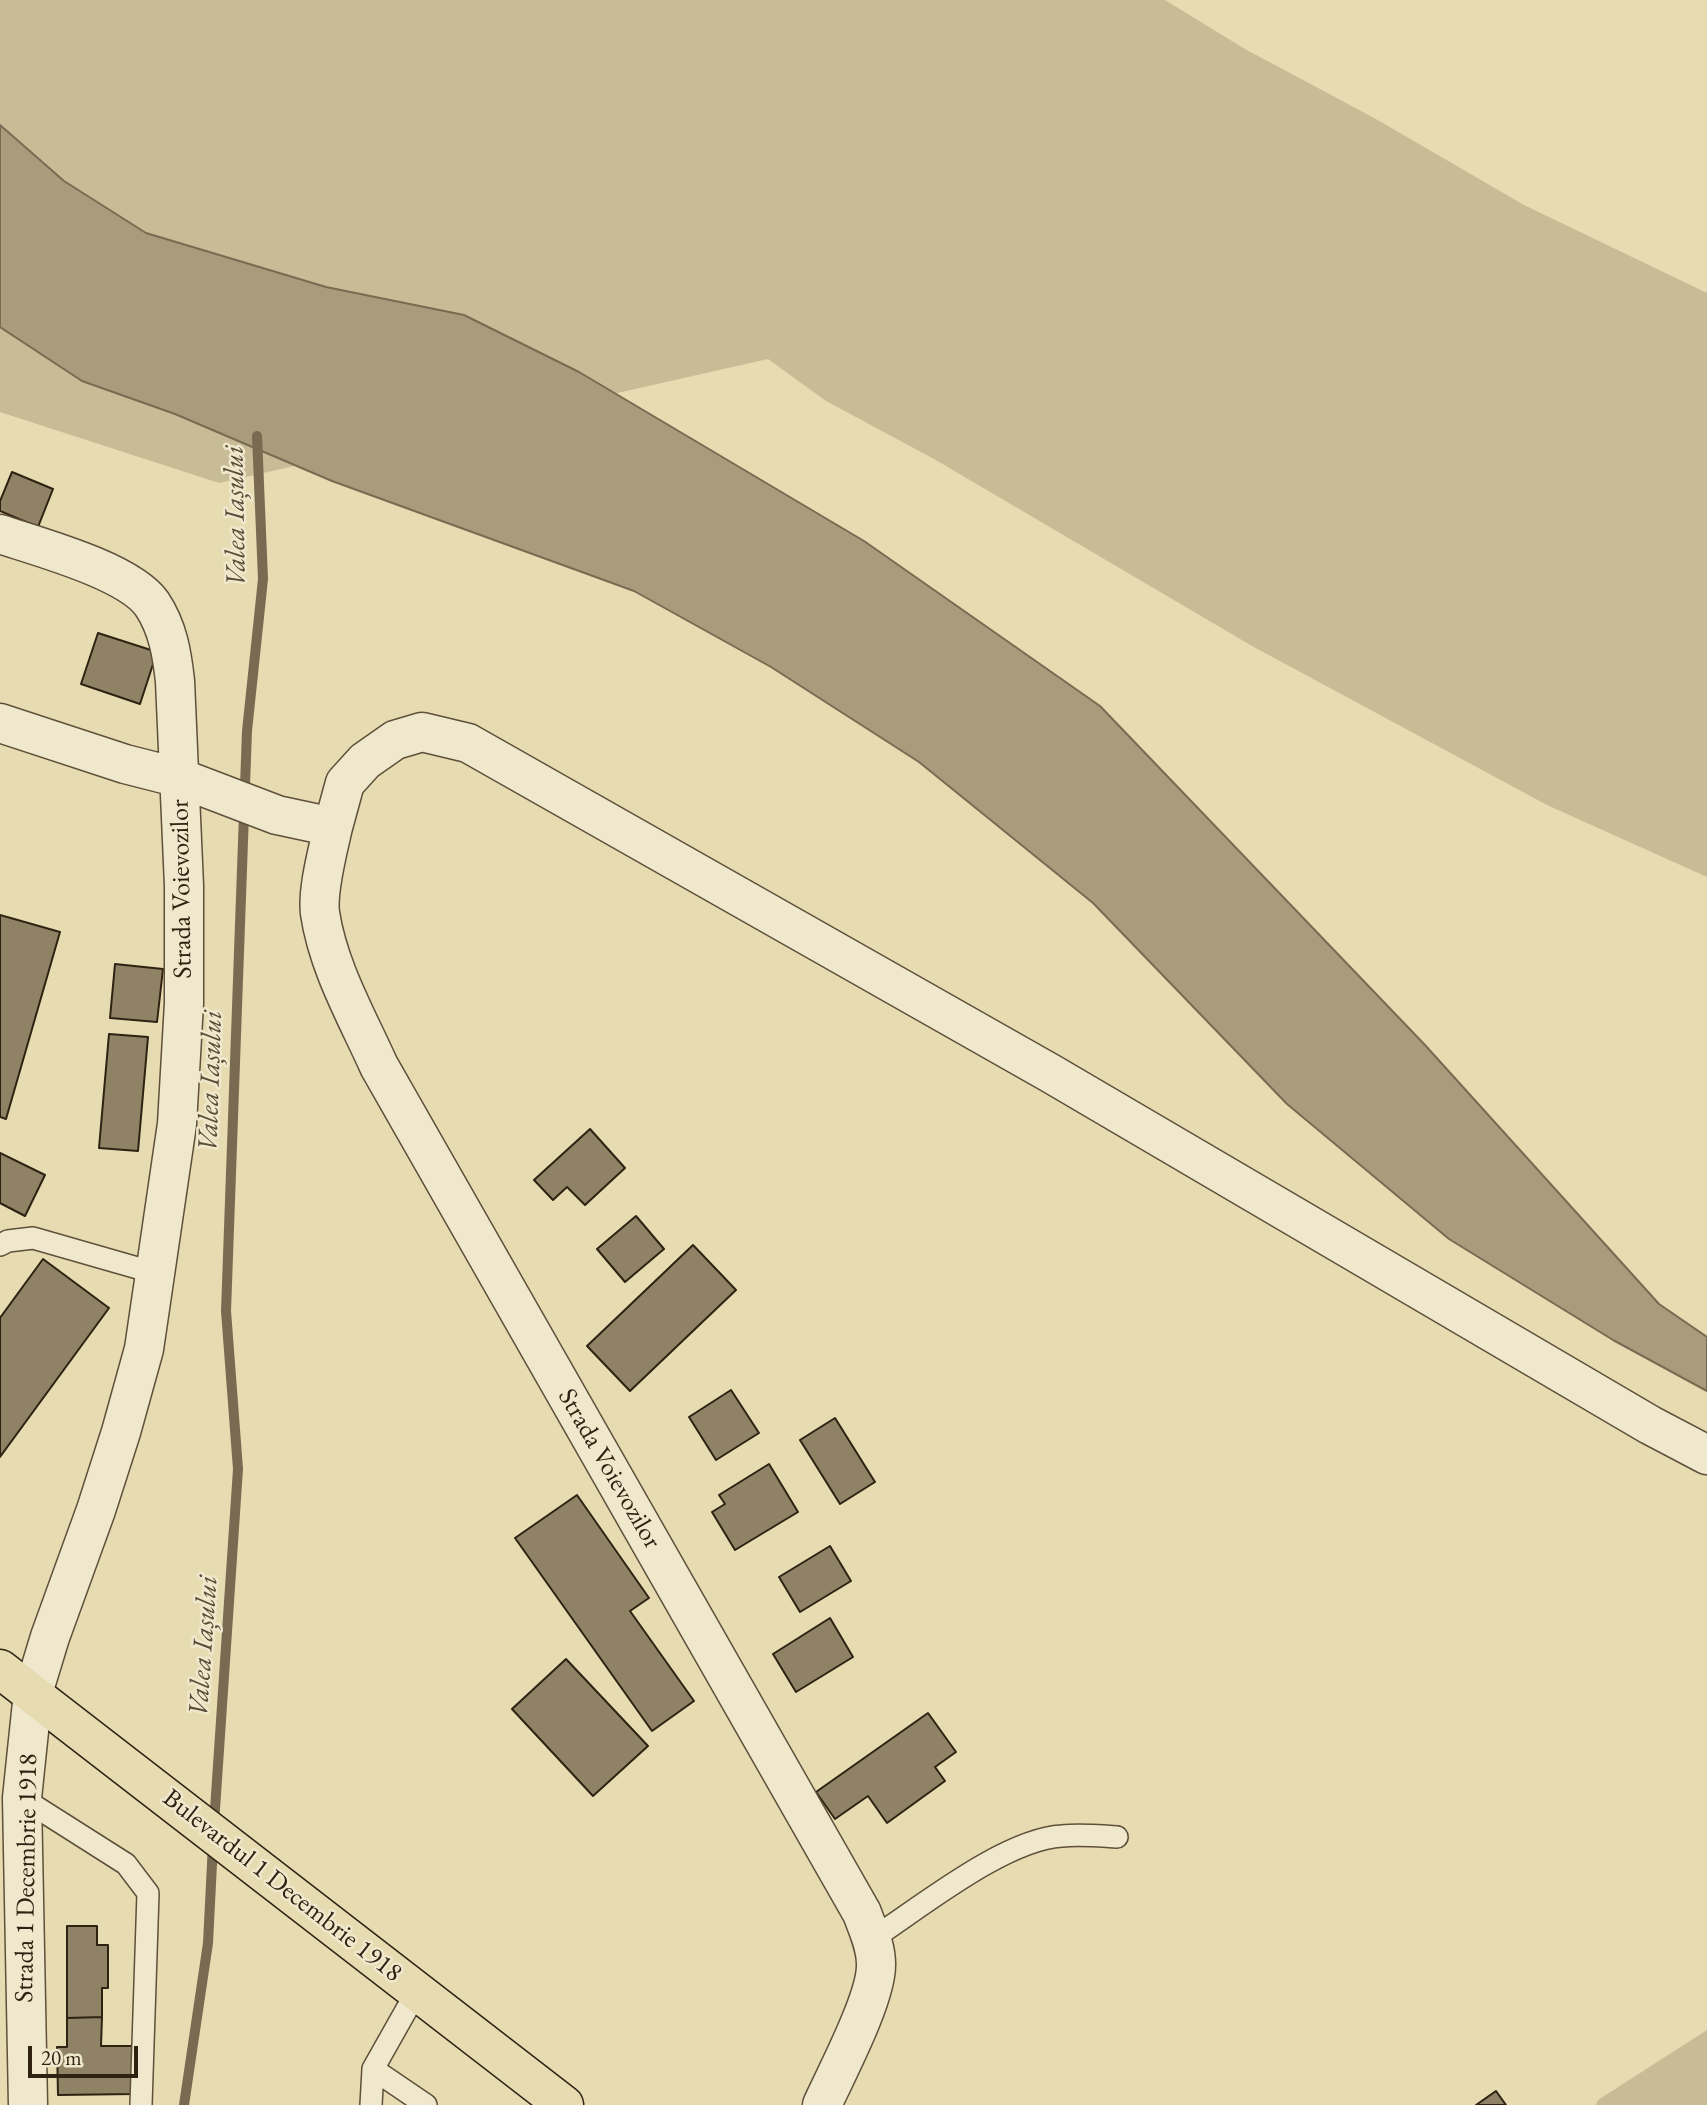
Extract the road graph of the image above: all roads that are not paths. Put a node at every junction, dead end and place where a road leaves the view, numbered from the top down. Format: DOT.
graph roads {
  1 [pos="0,534"];
  2 [pos="0,723"];
  3 [pos="180,778"];
  4 [pos="334,827"];
  5 [pos="0,1245"];
  6 [pos="155,1273"];
  7 [pos="1707,1455"];
  8 [pos="0,1668"];
  9 [pos="33,1693"];
  10 [pos="22,1798"];
  11 [pos="1117,1837"];
  12 [pos="872,1940"];
  13 [pos="417,1991"];
  14 [pos="373,2068"];
  15 [pos="33,2101"];
  16 [pos="141,2105"];
  17 [pos="371,2105"];
  18 [pos="426,2105"];
  19 [pos="564,2105"];
  20 [pos="822,2105"];
  1 -- 3 [label="street, Strada Voievozilor"];
  2 -- 3 [label="street, Strada Voievozilor"];
  3 -- 4 [label="street"];
  3 -- 6 [label="street, Strada Voievozilor"];
  4 -- 7 [label="street, Strada Voievozilor"];
  4 -- 12 [label="street, Strada Voievozilor"];
  5 -- 6 [label="lane"];
  6 -- 9 [label="street, Strada Voievozilor"];
  8 -- 9 [label="main road, Bulevardul 1 Decembrie 1918"];
  9 -- 10 [label="street, Strada 1 Decembrie 1918"];
  9 -- 13 [label="main road, Bulevardul 1 Decembrie 1918"];
  10 -- 15 [label="street, Strada 1 Decembrie 1918"];
  10 -- 16 [label="lane"];
  11 -- 12 [label="lane"];
  12 -- 20 [label="street, Strada Voievozilor"];
  13 -- 14 [label="lane"];
  13 -- 19 [label="main road, Bulevardul 1 Decembrie 1918"];
  14 -- 17 [label="lane"];
  14 -- 18 [label="lane"];
}
